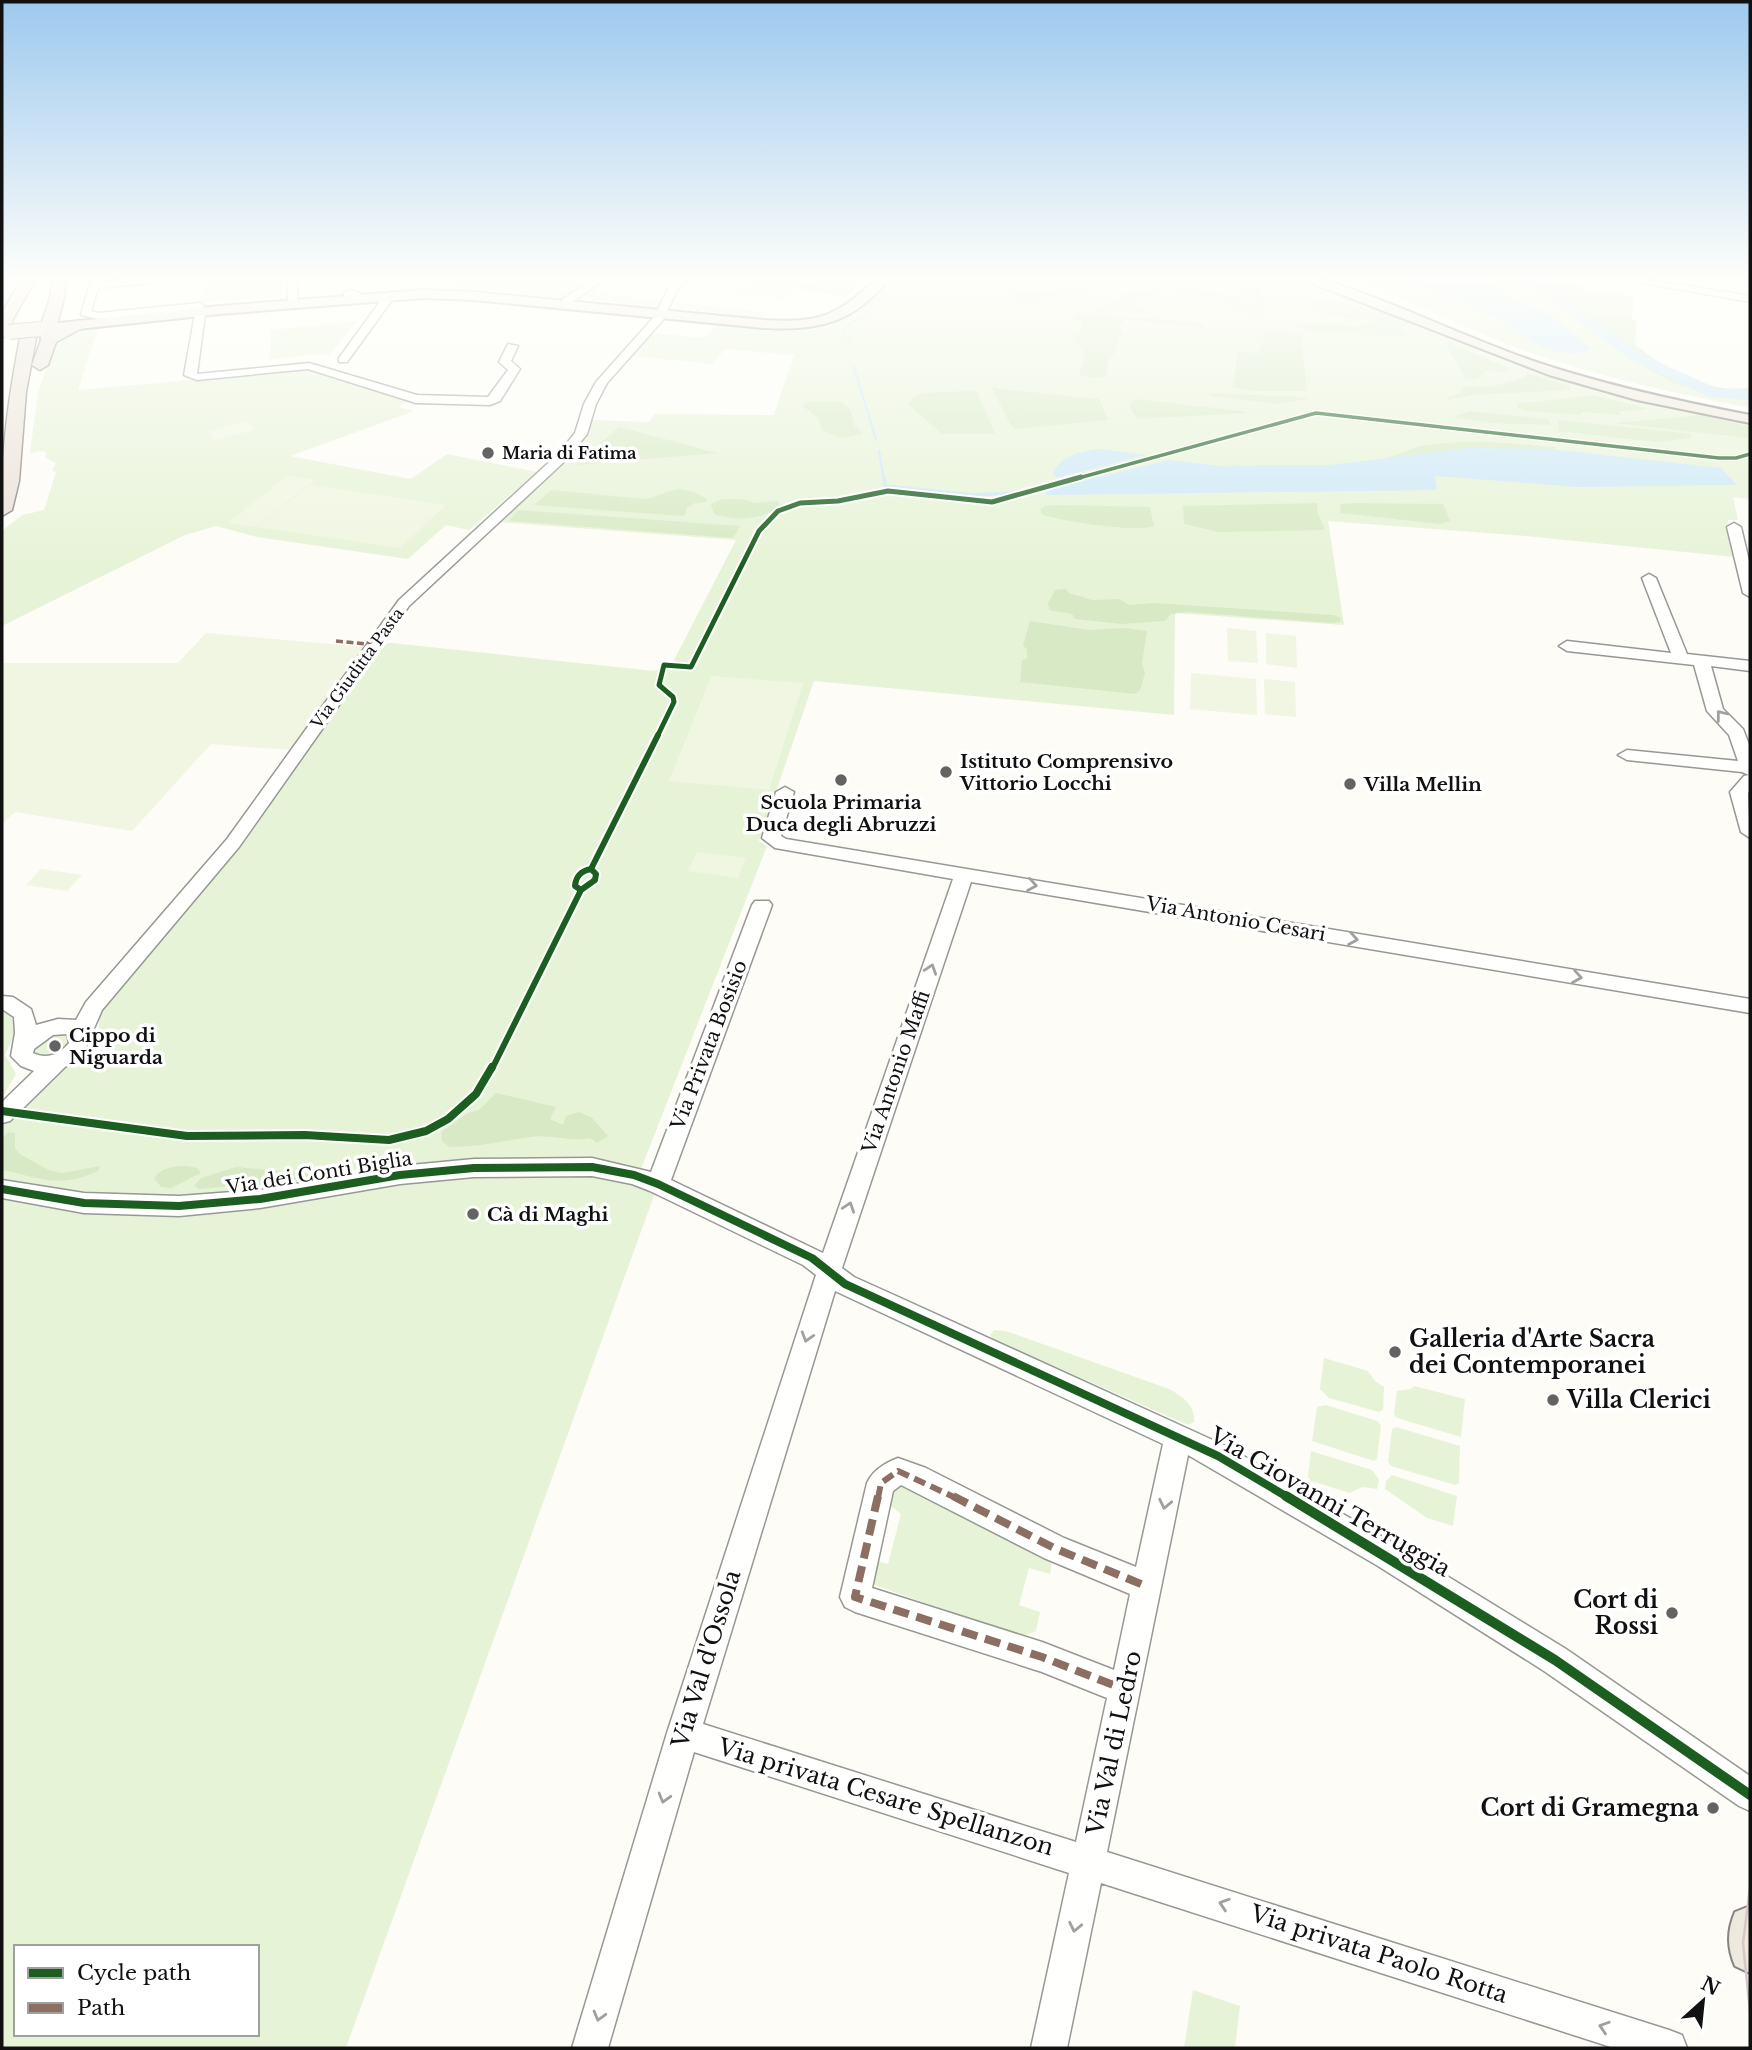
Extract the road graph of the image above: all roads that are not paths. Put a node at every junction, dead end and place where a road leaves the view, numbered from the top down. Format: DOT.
graph roads {
  1 [pos="11,375"];
  2 [pos="23,375"];
  3 [pos="190,375"];
  4 [pos="221,375"];
  5 [pos="337,375"];
  6 [pos="510,375"];
  7 [pos="608,375"];
  8 [pos="1561,375"];
  9 [pos="1586,375"];
  10 [pos="1750,412"];
  11 [pos="2,416"];
  12 [pos="1750,419"];
  13 [pos="2,510"];
  14 [pos="1734,527"];
  15 [pos="1648,578"];
  16 [pos="1750,593"];
  17 [pos="1567,646"];
  18 [pos="1681,658"];
  19 [pos="1701,660"];
  20 [pos="1750,666"];
  21 [pos="1628,755"];
  22 [pos="1750,771"];
  23 [pos="785,792"];
  24 [pos="1750,832"];
  25 [pos="965,873"];
  26 [pos="762,905"];
  27 [pos="4,1001"];
  28 [pos="1750,1006"];
  29 [pos="65,1029"];
  30 [pos="26,1054"];
  31 [pos="57,1062"];
  32 [pos="20,1095"];
  33 [pos="2,1115"];
  34 [pos="658,1184"];
  35 [pos="2,1189"];
  36 [pos="827,1272"];
  37 [pos="1188,1442"];
  38 [pos="1148,1587"];
  39 [pos="1126,1690"];
  40 [pos="683,1733"];
  41 [pos="1750,1795"];
  42 [pos="1089,1861"];
  43 [pos="1750,1927"];
  44 [pos="1750,1951"];
  45 [pos="590,2048"];
  46 [pos="1049,2048"];
  47 [pos="1669,2048"];
  1 -- 11 [label="highway"];
  2 -- 13 [label="highway"];
  3 -- 4 [label="street"];
  5 -- 6 [label="street"];
  7 -- 29 [label="street, Via Giuditta Pasta"];
  8 -- 12 [label="main road"];
  9 -- 10 [label="main road"];
  14 -- 16 [label="street"];
  15 -- 18 [label="street"];
  17 -- 18 [label="street"];
  18 -- 19 [label="street"];
  19 -- 20 [label="street"];
  22 -- 19 [label="street, one-way"];
  21 -- 22 [label="street"];
  22 -- 24 [label="street"];
  23 -- 25 [label="street, Via Antonio Cesari"];
  25 -- 28 [label="street, Via Antonio Cesari, one-way"];
  36 -- 25 [label="street, Via Antonio Maffi, one-way"];
  26 -- 34 [label="street, Via Privata Bosisio"];
  27 -- 29 [label="street"];
  27 -- 30 [label="street"];
  29 -- 30 [label="street"];
  29 -- 31 [label="street, Via Giuditta Pasta"];
  30 -- 31 [label="street"];
  30 -- 32 [label="street"];
  31 -- 32 [label="street"];
  32 -- 33 [label="street"];
  34 -- 35 [label="street, Via dei Conti Biglia"];
  34 -- 36 [label="street, Via dei Conti Biglia"];
  36 -- 37 [label="street, Via Giovanni Terruggia"];
  36 -- 40 [label="street, Via Val d'Ossola, one-way"];
  37 -- 38 [label="street, Via Val di Ledro, one-way"];
  37 -- 41 [label="street, Via Giovanni Terruggia"];
  38 -- 39 [label="street, Via Val di Ledro"];
  38 -- 39 [label="street"];
  39 -- 42 [label="street, Via Val di Ledro"];
  40 -- 42 [label="street, Via privata Cesare Spellanzon"];
  40 -- 45 [label="street, Via Val d'Ossola, one-way"];
  42 -- 46 [label="street, Via Val di Ledro, one-way"];
  47 -- 42 [label="street, Via privata Paolo Rotta, one-way"];
  43 -- 44 [label="main road"];
}
